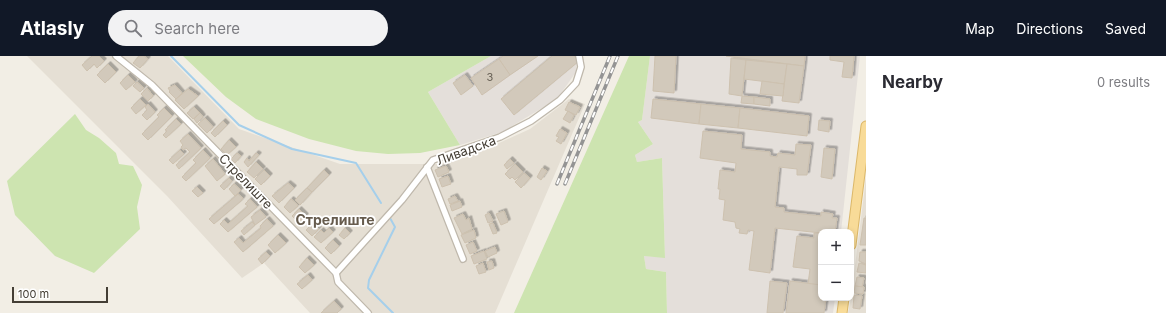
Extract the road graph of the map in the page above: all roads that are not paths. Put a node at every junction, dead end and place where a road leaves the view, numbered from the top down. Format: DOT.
graph roads {
  1 [pos="116,56"];
  2 [pos="579,56"];
  3 [pos="866,126"];
  4 [pos="427,167"];
  5 [pos="853,229"];
  6 [pos="463,259"];
  7 [pos="336,273"];
  8 [pos="844,301"];
  9 [pos="368,313"];
  10 [pos="842,313"];
  1 -- 7 [label="street, Стрелиште"];
  2 -- 4 [label="street, Ливадска"];
  3 -- 5 [label="main road"];
  4 -- 6 [label="street"];
  4 -- 7 [label="street, Ливадска"];
  7 -- 9 [label="street, Стрелиште"];
  8 -- 10 [label="main road"];
}
